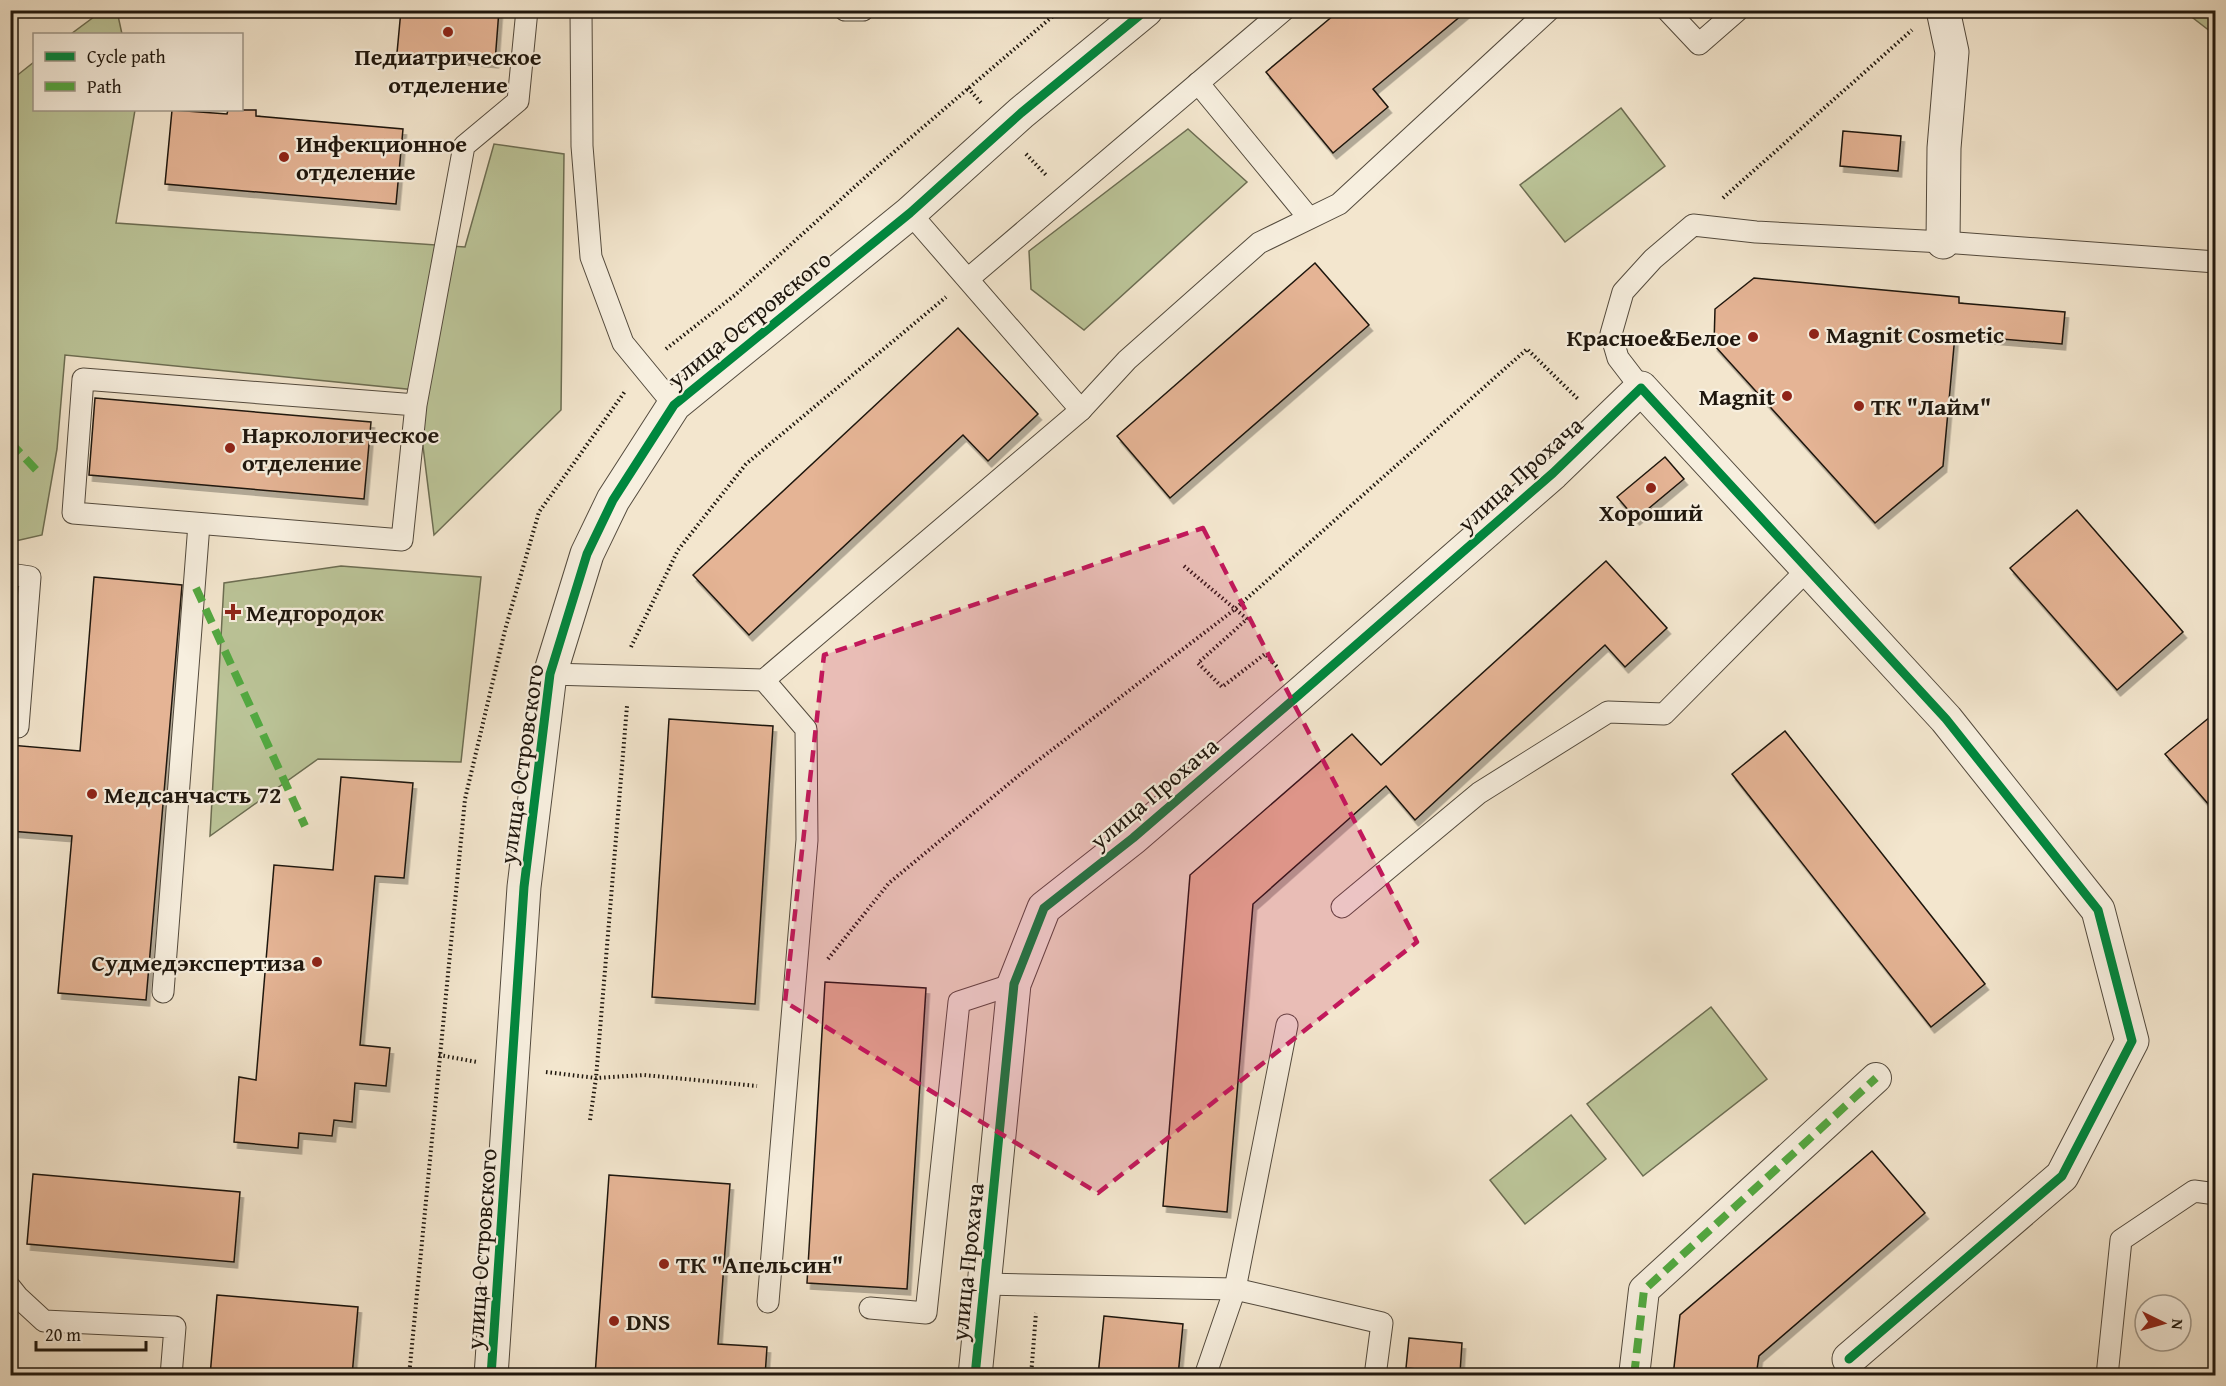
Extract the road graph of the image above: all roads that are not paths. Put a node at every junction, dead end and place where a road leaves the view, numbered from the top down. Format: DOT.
graph roads {
  1 [pos="527,10"];
  2 [pos="581,10"];
  3 [pos="845,10"];
  4 [pos="863,10"];
  5 [pos="1146,10"];
  6 [pos="1284,10"];
  7 [pos="1549,10"];
  8 [pos="1667,10"];
  9 [pos="1738,10"];
  10 [pos="1930,18"];
  11 [pos="1198,83"];
  12 [pos="910,213"];
  13 [pos="1309,218"];
  14 [pos="1943,242"];
  15 [pos="2216,262"];
  16 [pos="968,279"];
  17 [pos="1641,388"];
  18 [pos="416,405"];
  19 [pos="674,405"];
  20 [pos="1081,410"];
  21 [pos="200,524"];
  22 [pos="1808,569"];
  23 [pos="10,574"];
  24 [pos="550,674"];
  25 [pos="764,680"];
  26 [pos="18,727"];
  27 [pos="1342,907"];
  28 [pos="1014,984"];
  29 [pos="163,992"];
  30 [pos="1287,1025"];
  31 [pos="1876,1078"];
  32 [pos="2216,1194"];
  33 [pos="984,1284"];
  34 [pos="10,1287"];
  35 [pos="1235,1289"];
  36 [pos="768,1302"];
  37 [pos="870,1308"];
  38 [pos="1849,1359"];
  39 [pos="171,1376"];
  40 [pos="491,1376"];
  41 [pos="975,1376"];
  42 [pos="1205,1376"];
  43 [pos="1375,1376"];
  44 [pos="1634,1376"];
  45 [pos="2108,1376"];
  1 -- 18 [label="lane"];
  2 -- 19 [label="lane"];
  3 -- 4 [label="lane"];
  5 -- 12 [label="street, улица Островского"];
  6 -- 11 [label="lane"];
  7 -- 13 [label="lane"];
  8 -- 9 [label="lane"];
  10 -- 14 [label="street"];
  11 -- 13 [label="lane"];
  11 -- 16 [label="lane"];
  12 -- 16 [label="lane"];
  12 -- 19 [label="street, улица Островского"];
  13 -- 20 [label="lane"];
  14 -- 15 [label="lane"];
  14 -- 17 [label="lane"];
  16 -- 20 [label="lane"];
  17 -- 22 [label="street"];
  17 -- 28 [label="street, улица Прохача"];
  18 -- 21 [label="lane"];
  18 -- 21 [label="lane"];
  19 -- 24 [label="street, улица Островского"];
  20 -- 25 [label="lane"];
  21 -- 29 [label="lane"];
  22 -- 27 [label="lane"];
  22 -- 38 [label="street"];
  23 -- 26 [label="lane"];
  24 -- 25 [label="lane"];
  24 -- 40 [label="street, улица Островского"];
  25 -- 36 [label="lane"];
  28 -- 33 [label="street, улица Прохача"];
  28 -- 37 [label="lane"];
  30 -- 35 [label="lane"];
  31 -- 44 [label="street"];
  32 -- 45 [label="lane"];
  33 -- 35 [label="lane"];
  33 -- 41 [label="street, улица Прохача"];
  34 -- 39 [label="lane"];
  35 -- 42 [label="lane"];
  35 -- 43 [label="lane"];
}
